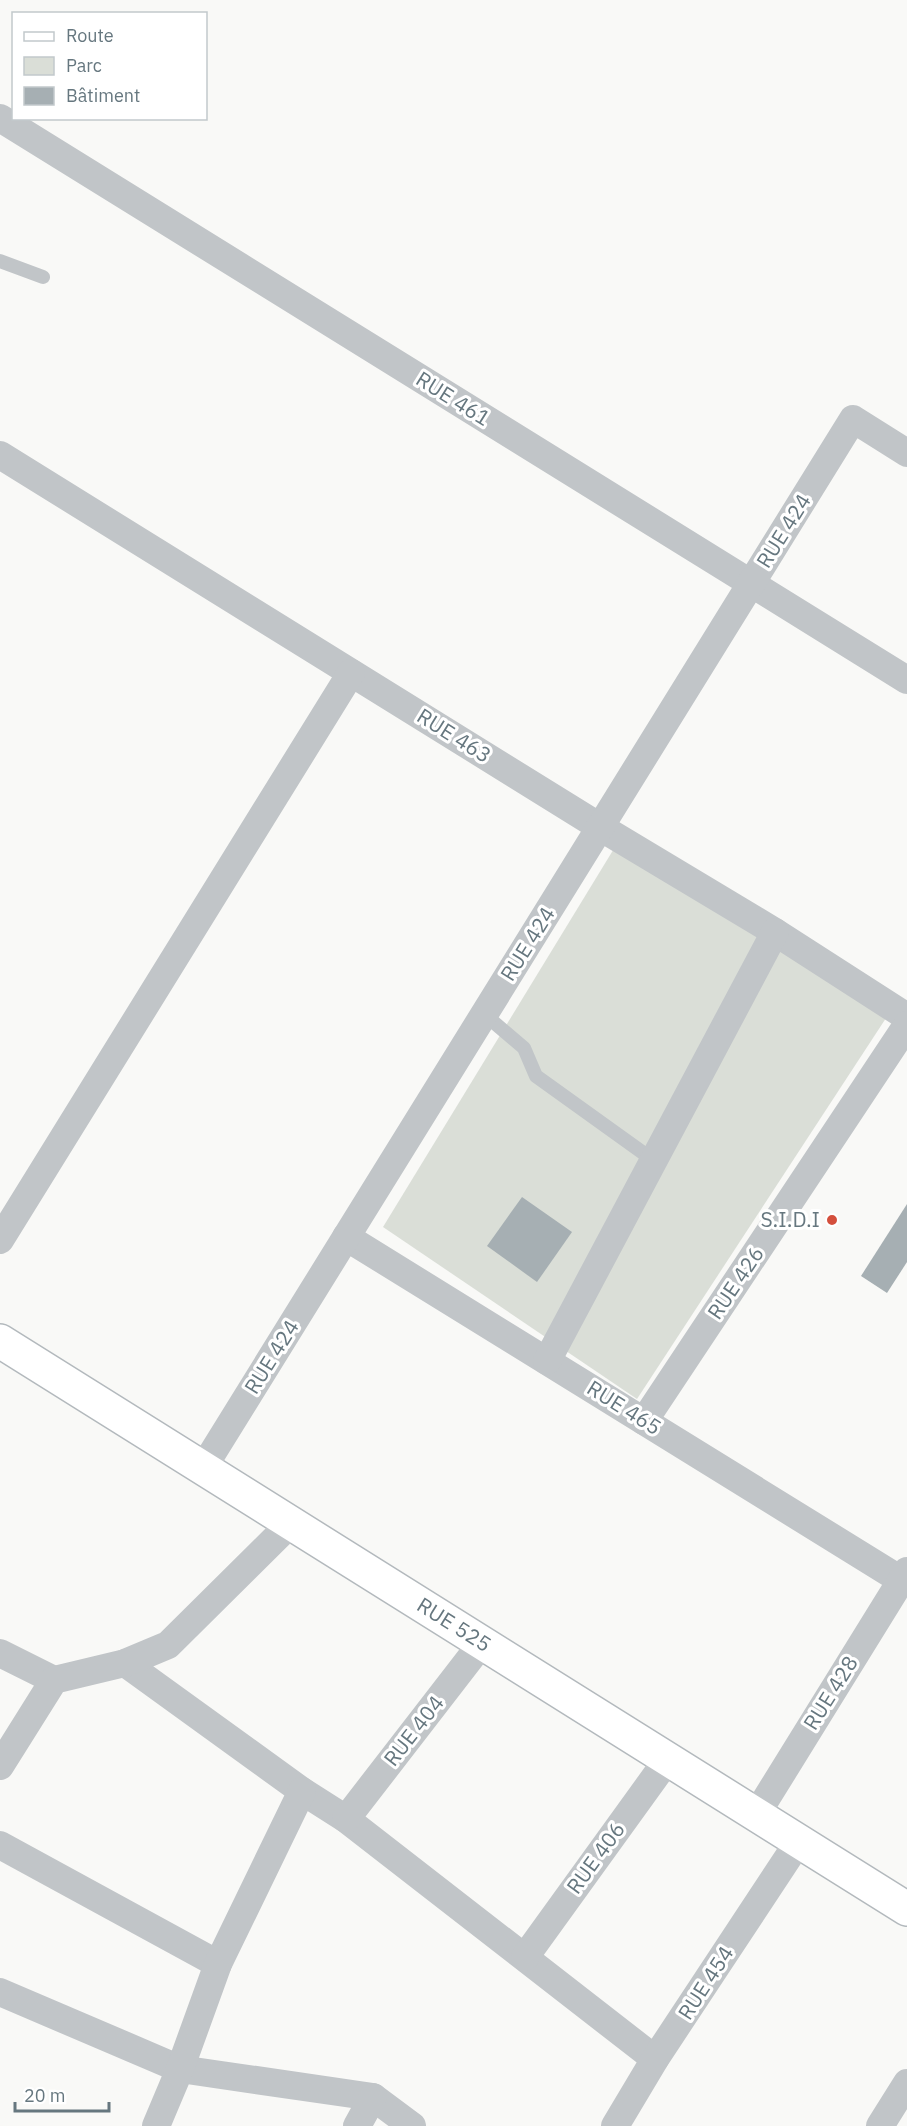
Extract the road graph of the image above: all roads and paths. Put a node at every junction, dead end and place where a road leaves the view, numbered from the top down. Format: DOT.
graph roads {
  1 [pos="0,118"];
  2 [pos="0,261"];
  3 [pos="43,277"];
  4 [pos="907,453"];
  5 [pos="0,455"];
  6 [pos="751,583"];
  7 [pos="351,673"];
  8 [pos="907,680"];
  9 [pos="600,827"];
  10 [pos="775,932"];
  11 [pos="484,1014"];
  12 [pos="907,1017"];
  13 [pos="907,1025"];
  14 [pos="653,1160"];
  15 [pos="346,1237"];
  16 [pos="0,1240"];
  17 [pos="0,1341"];
  18 [pos="547,1361"];
  19 [pos="644,1421"];
  20 [pos="203,1468"];
  21 [pos="291,1523"];
  22 [pos="904,1576"];
  23 [pos="482,1643"];
  24 [pos="0,1653"];
  25 [pos="125,1663"];
  26 [pos="54,1680"];
  27 [pos="668,1760"];
  28 [pos="0,1766"];
  29 [pos="302,1791"];
  30 [pos="756,1815"];
  31 [pos="346,1819"];
  32 [pos="799,1841"];
  33 [pos="0,1845"];
  34 [pos="907,1909"];
  35 [pos="525,1957"];
  36 [pos="218,1964"];
  37 [pos="0,1992"];
  38 [pos="655,2059"];
  39 [pos="180,2069"];
  40 [pos="907,2083"];
  41 [pos="374,2097"];
  42 [pos="156,2126"];
  43 [pos="357,2126"];
  44 [pos="412,2126"];
  45 [pos="615,2126"];
  46 [pos="880,2126"];
  1 -- 6 [label="street, RUE 461"];
  2 -- 3 [label="lane"];
  4 -- 6 [label="street, RUE 424"];
  5 -- 7 [label="street, RUE 463"];
  6 -- 8 [label="street, RUE 461"];
  6 -- 9 [label="street, RUE 424"];
  7 -- 9 [label="street, RUE 463"];
  7 -- 16 [label="street"];
  9 -- 10 [label="street, RUE 463"];
  9 -- 11 [label="street, RUE 424"];
  10 -- 12 [label="street, RUE 463"];
  10 -- 14 [label="street"];
  11 -- 14 [label="lane"];
  11 -- 15 [label="street, RUE 424"];
  13 -- 19 [label="street, RUE 426"];
  14 -- 18 [label="street"];
  15 -- 18 [label="street, RUE 465"];
  15 -- 20 [label="street, RUE 424"];
  17 -- 20 [label="street, RUE 525"];
  18 -- 19 [label="street, RUE 465"];
  19 -- 22 [label="street, RUE 465"];
  20 -- 21 [label="street, RUE 525"];
  21 -- 23 [label="street, RUE 525"];
  21 -- 25 [label="street"];
  22 -- 30 [label="street, RUE 428"];
  23 -- 27 [label="street, RUE 525"];
  23 -- 31 [label="street, RUE 404"];
  24 -- 26 [label="street"];
  25 -- 26 [label="street"];
  25 -- 29 [label="street"];
  26 -- 28 [label="street"];
  27 -- 30 [label="street, RUE 525"];
  27 -- 35 [label="street, RUE 406"];
  29 -- 31 [label="street"];
  29 -- 36 [label="street"];
  30 -- 32 [label="street, RUE 525"];
  31 -- 35 [label="street"];
  32 -- 34 [label="street, RUE 525"];
  32 -- 38 [label="street, RUE 454"];
  33 -- 36 [label="street"];
  35 -- 38 [label="street"];
  36 -- 39 [label="street"];
  37 -- 39 [label="street"];
  38 -- 45 [label="street, RUE 454"];
  39 -- 41 [label="street"];
  39 -- 42 [label="street"];
  40 -- 46 [label="street"];
  41 -- 43 [label="street"];
  41 -- 44 [label="street"];
}
